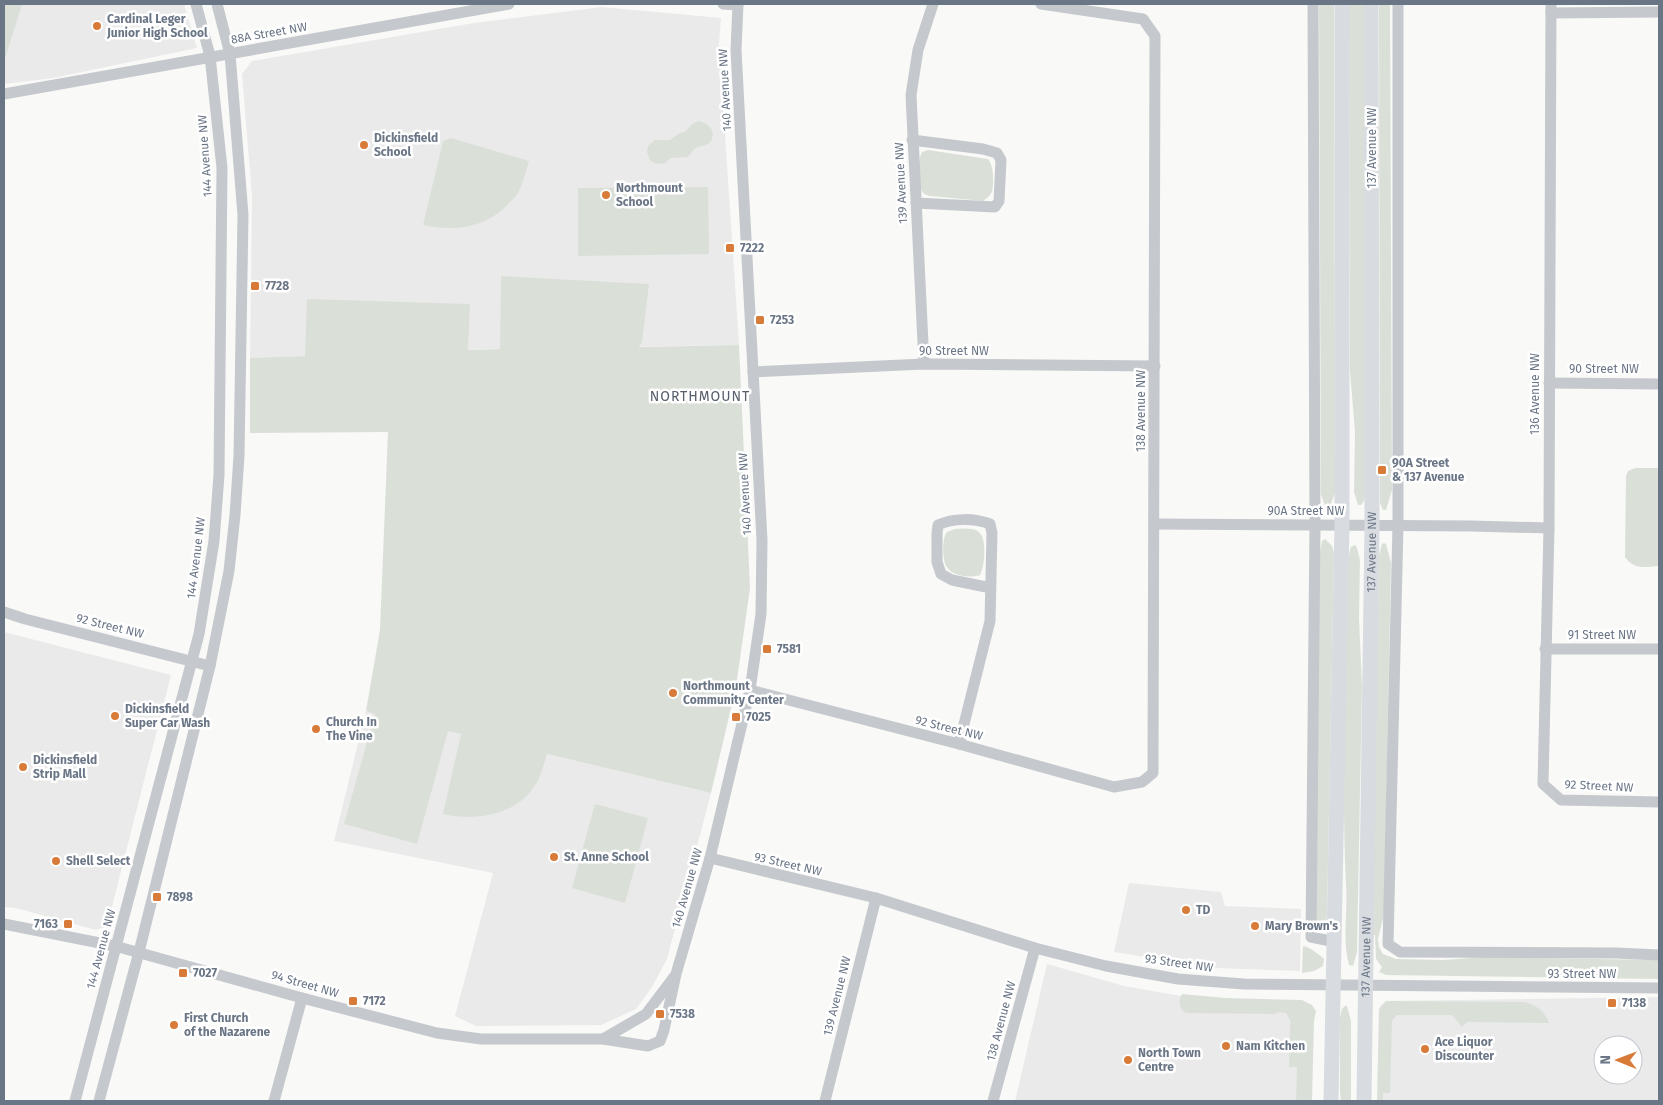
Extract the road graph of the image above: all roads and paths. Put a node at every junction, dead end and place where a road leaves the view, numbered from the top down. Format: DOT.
graph roads {
  1 [pos="196,4"];
  2 [pos="217,4"];
  3 [pos="509,4"];
  4 [pos="724,4"];
  5 [pos="933,4"];
  6 [pos="1041,4"];
  7 [pos="1313,4"];
  8 [pos="1342,4"];
  9 [pos="1371,4"];
  10 [pos="1398,4"];
  11 [pos="738,5"];
  12 [pos="1551,8"];
  13 [pos="1659,12"];
  14 [pos="230,54"];
  15 [pos="210,56"];
  16 [pos="4,94"];
  17 [pos="912,140"];
  18 [pos="916,204"];
  19 [pos="924,364"];
  20 [pos="1155,366"];
  21 [pos="753,372"];
  22 [pos="1549,383"];
  23 [pos="1659,384"];
  24 [pos="1154,524"];
  25 [pos="1315,525"];
  26 [pos="1342,525"];
  27 [pos="1372,525"];
  28 [pos="1398,525"];
  29 [pos="1548,528"];
  30 [pos="991,588"];
  31 [pos="4,612"];
  32 [pos="1545,649"];
  33 [pos="1659,649"];
  34 [pos="192,661"];
  35 [pos="210,666"];
  36 [pos="750,690"];
  37 [pos="959,744"];
  38 [pos="1142,782"];
  39 [pos="1543,784"];
  40 [pos="1659,802"];
  41 [pos="710,858"];
  42 [pos="876,898"];
  43 [pos="4,924"];
  44 [pos="1335,942"];
  45 [pos="1388,944"];
  46 [pos="115,946"];
  47 [pos="1035,948"];
  48 [pos="139,952"];
  49 [pos="1659,955"];
  50 [pos="676,974"];
  51 [pos="1333,985"];
  52 [pos="1367,985"];
  53 [pos="1659,988"];
  54 [pos="302,998"];
  55 [pos="603,1039"];
  56 [pos="75,1101"];
  57 [pos="99,1101"];
  58 [pos="274,1101"];
  59 [pos="825,1101"];
  60 [pos="993,1101"];
  61 [pos="1331,1101"];
  62 [pos="1364,1101"];
  1 -- 15 [label="street, 144 Avenue NW"];
  2 -- 14 [label="street"];
  3 -- 14 [label="street, 88A Street NW"];
  4 -- 11 [label="street"];
  5 -- 17 [label="street, 139 Avenue NW"];
  6 -- 20 [label="street, 138 Avenue NW"];
  7 -- 25 [label="street"];
  8 -- 26 [label="main road"];
  9 -- 27 [label="main road, 137 Avenue NW"];
  10 -- 28 [label="street, 137 Avenue NW"];
  11 -- 21 [label="street, 140 Avenue NW"];
  12 -- 13 [label="street"];
  12 -- 22 [label="street, 136 Avenue NW"];
  14 -- 15 [label="street, 88A Street NW"];
  14 -- 35 [label="street"];
  15 -- 16 [label="street, 88A Street NW"];
  15 -- 34 [label="street, 144 Avenue NW"];
  17 -- 18 [label="street, 139 Avenue NW"];
  17 -- 18 [label="street"];
  18 -- 19 [label="street, 139 Avenue NW"];
  19 -- 20 [label="street, 90 Street NW"];
  19 -- 21 [label="street, 90 Street NW"];
  20 -- 24 [label="street, 138 Avenue NW"];
  21 -- 36 [label="street, 140 Avenue NW"];
  22 -- 23 [label="street, 90 Street NW"];
  22 -- 29 [label="street, 136 Avenue NW"];
  24 -- 25 [label="street, 90A Street NW"];
  24 -- 38 [label="street, 138 Avenue NW"];
  25 -- 26 [label="street, 90A Street NW"];
  25 -- 44 [label="street"];
  26 -- 27 [label="street, 90A Street NW"];
  26 -- 44 [label="main road"];
  27 -- 28 [label="street, 90A Street NW"];
  27 -- 52 [label="main road, 137 Avenue NW"];
  28 -- 29 [label="street, 90A Street NW"];
  28 -- 45 [label="street, 137 Avenue NW"];
  29 -- 32 [label="street, 136 Avenue NW"];
  30 -- 30 [label="street"];
  30 -- 37 [label="street"];
  31 -- 34 [label="street, 92 Street NW"];
  32 -- 33 [label="street, 91 Street NW"];
  32 -- 39 [label="street, 136 Avenue NW"];
  34 -- 35 [label="street, 92 Street NW"];
  34 -- 46 [label="street, 144 Avenue NW"];
  35 -- 48 [label="street"];
  36 -- 37 [label="street, 92 Street NW"];
  36 -- 41 [label="street, 140 Avenue NW"];
  37 -- 38 [label="street, 92 Street NW"];
  39 -- 40 [label="street, 92 Street NW"];
  41 -- 42 [label="street, 93 Street NW"];
  41 -- 50 [label="street, 140 Avenue NW"];
  42 -- 47 [label="street, 93 Street NW"];
  42 -- 59 [label="street, 139 Avenue NW"];
  43 -- 46 [label="street, 94 Street NW"];
  44 -- 51 [label="main road"];
  45 -- 49 [label="street, 93 Street NW"];
  46 -- 48 [label="street, 94 Street NW"];
  46 -- 56 [label="street, 144 Avenue NW"];
  47 -- 51 [label="street, 93 Street NW"];
  47 -- 60 [label="street, 138 Avenue NW"];
  48 -- 54 [label="street, 94 Street NW"];
  48 -- 57 [label="street"];
  50 -- 55 [label="street"];
  50 -- 55 [label="street, 94 Street NW"];
  51 -- 52 [label="street, 93 Street NW"];
  51 -- 61 [label="main road"];
  52 -- 53 [label="street, 93 Street NW"];
  52 -- 62 [label="main road, 137 Avenue NW"];
  54 -- 55 [label="street, 94 Street NW"];
  54 -- 58 [label="street"];
}
